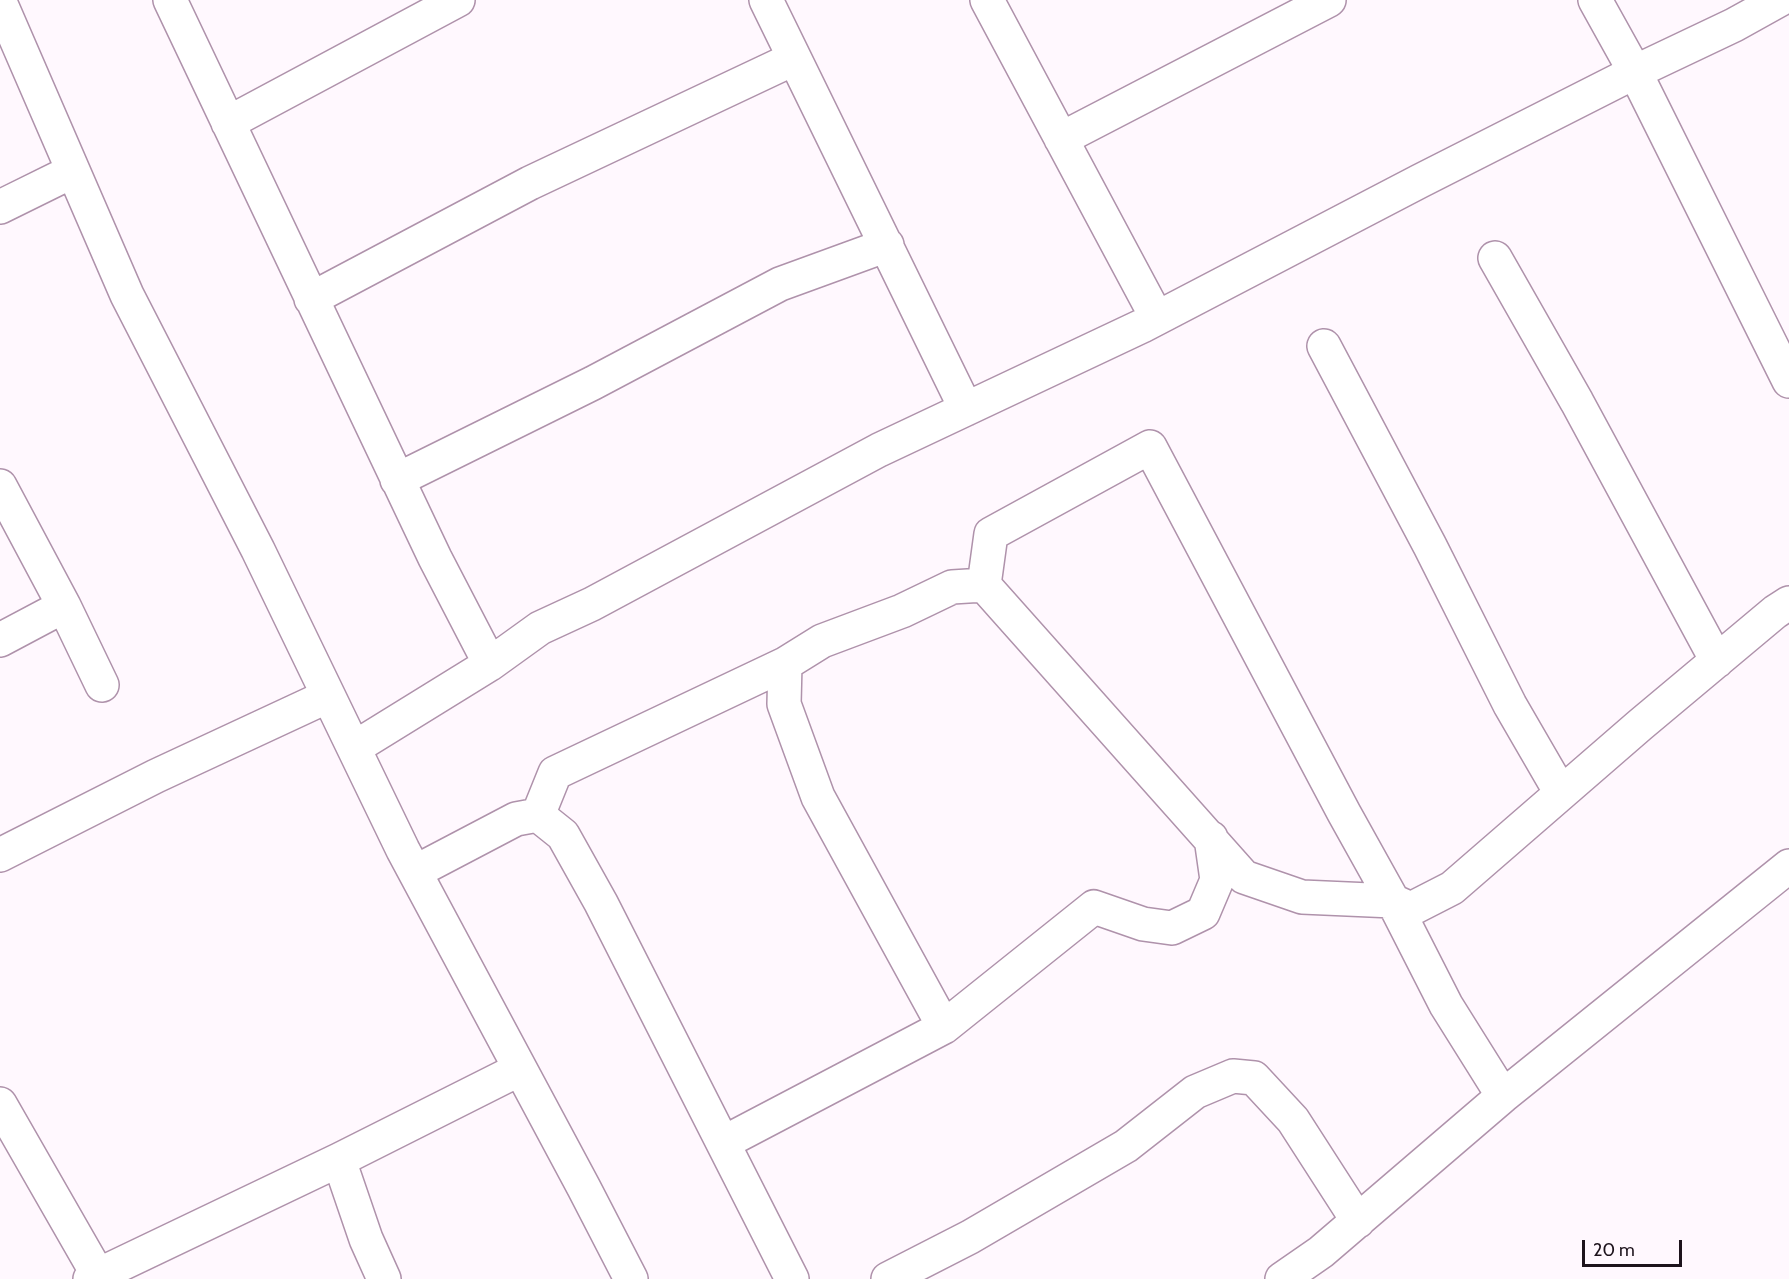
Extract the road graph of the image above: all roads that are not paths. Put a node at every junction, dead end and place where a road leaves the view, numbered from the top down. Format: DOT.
graph roads {
  1 [pos="170,0"];
  2 [pos="458,0"];
  3 [pos="766,0"];
  4 [pos="987,0"];
  5 [pos="1329,0"];
  6 [pos="1595,0"];
  7 [pos="1779,0"];
  8 [pos="0,2"];
  9 [pos="794,59"];
  10 [pos="1635,72"];
  11 [pos="228,123"];
  12 [pos="1061,140"];
  13 [pos="73,171"];
  14 [pos="0,207"];
  15 [pos="887,245"];
  16 [pos="1495,258"];
  17 [pos="311,299"];
  18 [pos="1157,318"];
  19 [pos="1324,346"];
  20 [pos="1789,381"];
  21 [pos="966,409"];
  22 [pos="397,480"];
  23 [pos="0,486"];
  24 [pos="984,585"];
  25 [pos="1789,603"];
  26 [pos="64,606"];
  27 [pos="0,640"];
  28 [pos="1717,661"];
  29 [pos="490,664"];
  30 [pos="785,664"];
  31 [pos="102,685"];
  32 [pos="328,696"];
  33 [pos="354,748"];
  34 [pos="1561,793"];
  35 [pos="538,816"];
  36 [pos="1211,838"];
  37 [pos="0,855"];
  38 [pos="1789,866"];
  39 [pos="414,872"];
  40 [pos="1393,901"];
  41 [pos="944,1027"];
  42 [pos="520,1069"];
  43 [pos="1503,1096"];
  44 [pos="0,1104"];
  45 [pos="723,1143"];
  46 [pos="339,1160"];
  47 [pos="1358,1221"];
  48 [pos="94,1277"];
  49 [pos="384,1279"];
  50 [pos="631,1279"];
  51 [pos="792,1279"];
  52 [pos="888,1279"];
  53 [pos="1282,1279"];
  1 -- 11 [label="street"];
  2 -- 11 [label="street"];
  3 -- 9 [label="street"];
  4 -- 12 [label="street"];
  5 -- 12 [label="street"];
  6 -- 10 [label="street"];
  7 -- 10 [label="street"];
  8 -- 13 [label="street"];
  9 -- 15 [label="street"];
  9 -- 17 [label="street"];
  10 -- 18 [label="street"];
  10 -- 20 [label="street"];
  11 -- 17 [label="street"];
  12 -- 18 [label="street"];
  13 -- 14 [label="street"];
  13 -- 32 [label="street"];
  15 -- 21 [label="street"];
  15 -- 22 [label="street"];
  16 -- 28 [label="street"];
  17 -- 22 [label="street"];
  18 -- 21 [label="street"];
  19 -- 34 [label="street"];
  21 -- 29 [label="street"];
  22 -- 29 [label="street"];
  23 -- 26 [label="street"];
  24 -- 30 [label="street"];
  24 -- 36 [label="street"];
  24 -- 40 [label="street"];
  25 -- 28 [label="street"];
  26 -- 27 [label="street"];
  26 -- 31 [label="street"];
  28 -- 34 [label="street"];
  29 -- 33 [label="street"];
  30 -- 35 [label="street"];
  30 -- 41 [label="street"];
  32 -- 33 [label="street"];
  32 -- 37 [label="street"];
  33 -- 39 [label="street"];
  34 -- 40 [label="street"];
  35 -- 39 [label="street"];
  35 -- 45 [label="street"];
  36 -- 40 [label="street"];
  36 -- 41 [label="street"];
  38 -- 43 [label="street"];
  39 -- 42 [label="street"];
  40 -- 43 [label="street"];
  41 -- 45 [label="street"];
  42 -- 46 [label="street"];
  42 -- 50 [label="street"];
  43 -- 47 [label="street"];
  44 -- 48 [label="street"];
  45 -- 51 [label="street"];
  46 -- 48 [label="street"];
  46 -- 49 [label="street"];
  47 -- 52 [label="street"];
  47 -- 53 [label="street"];
}
